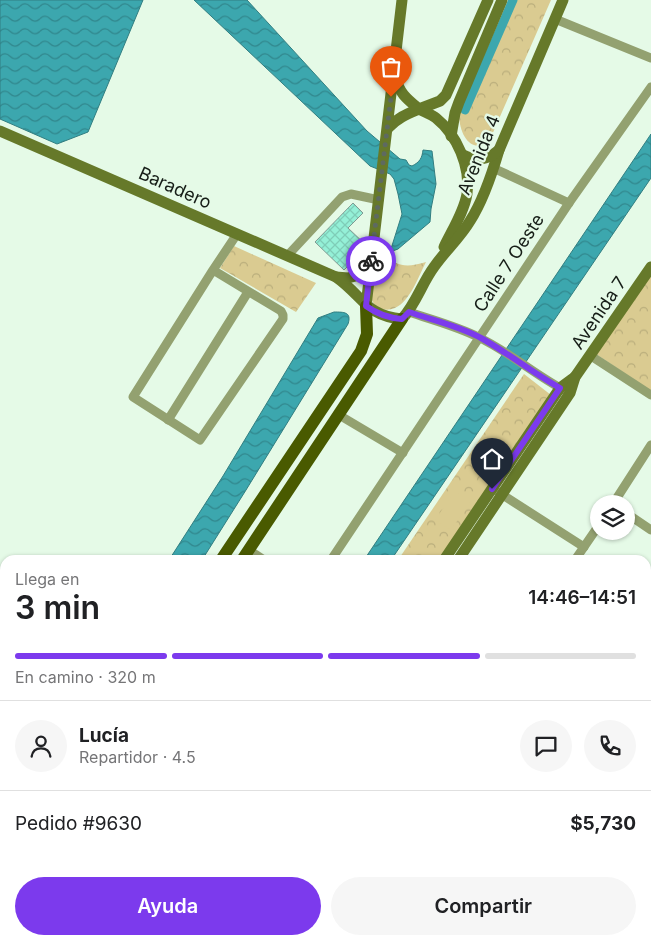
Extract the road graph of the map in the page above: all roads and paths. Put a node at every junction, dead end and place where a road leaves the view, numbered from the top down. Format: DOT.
graph roads {
  1 [pos="402,0"];
  2 [pos="488,0"];
  3 [pos="502,0"];
  4 [pos="563,0"];
  5 [pos="555,20"];
  6 [pos="651,58"];
  7 [pos="394,66"];
  8 [pos="651,87"];
  9 [pos="419,109"];
  10 [pos="388,128"];
  11 [pos="0,131"];
  12 [pos="452,136"];
  13 [pos="499,150"];
  14 [pos="463,155"];
  15 [pos="493,168"];
  16 [pos="379,200"];
  17 [pos="568,203"];
  18 [pos="237,234"];
  19 [pos="288,255"];
  20 [pos="434,266"];
  21 [pos="651,267"];
  22 [pos="213,270"];
  23 [pos="370,272"];
  24 [pos="336,278"];
  25 [pos="248,292"];
  26 [pos="366,306"];
  27 [pos="405,315"];
  28 [pos="479,337"];
  29 [pos="591,356"];
  30 [pos="565,391"];
  31 [pos="651,395"];
  32 [pos="339,415"];
  33 [pos="168,420"];
  34 [pos="651,445"];
  35 [pos="403,453"];
  36 [pos="497,492"];
  37 [pos="619,495"];
  38 [pos="635,519"];
  39 [pos="651,530"];
  40 [pos="590,539"];
  41 [pos="584,548"];
  42 [pos="224,555"];
  43 [pos="245,555"];
  44 [pos="334,555"];
  45 [pos="448,555"];
  46 [pos="461,555"];
  47 [pos="579,555"];
  1 -- 7 [label="main road"];
  2 -- 9 [label="main road"];
  3 -- 12 [label="main road"];
  4 -- 5 [label="main road, Avenida 4"];
  5 -- 6 [label="street"];
  5 -- 13 [label="main road, Avenida 4"];
  7 -- 9 [label="main road"];
  7 -- 10 [label="main road"];
  8 -- 17 [label="street, Calle 7 Oeste"];
  9 -- 10 [label="main road"];
  9 -- 12 [label="main road"];
  10 -- 16 [label="main road"];
  11 -- 18 [label="main road, Baradero"];
  12 -- 14 [label="main road"];
  13 -- 14 [label="main road"];
  13 -- 15 [label="main road, Avenida 4"];
  14 -- 20 [label="main road"];
  15 -- 17 [label="street"];
  15 -- 20 [label="main road, Avenida 4"];
  16 -- 19 [label="street"];
  16 -- 23 [label="main road"];
  17 -- 28 [label="street, Calle 7 Oeste"];
  18 -- 19 [label="main road, Baradero"];
  18 -- 22 [label="street"];
  19 -- 24 [label="main road, Baradero"];
  20 -- 27 [label="main road, Avenida 4"];
  21 -- 29 [label="main road, Avenida 7"];
  22 -- 25 [label="street"];
  22 -- 33 [label="street"];
  23 -- 24 [label="main road"];
  23 -- 26 [label="main road"];
  24 -- 26 [label="main road, Baradero"];
  25 -- 33 [label="street"];
  25 -- 33 [label="street"];
  26 -- 27 [label="main road"];
  26 -- 42 [label="main road"];
  27 -- 28 [label="street"];
  27 -- 32 [label="main road"];
  28 -- 30 [label="street"];
  28 -- 35 [label="street, Calle 7 Oeste"];
  29 -- 30 [label="main road, Avenida 7"];
  29 -- 31 [label="street"];
  30 -- 36 [label="main road, Avenida 7"];
  32 -- 35 [label="street"];
  32 -- 43 [label="main road"];
  34 -- 37 [label="street"];
  35 -- 44 [label="street, Calle 7 Oeste"];
  36 -- 41 [label="street"];
  36 -- 45 [label="main road, Avenida 7"];
  36 -- 46 [label="main road, Avenida 7"];
  38 -- 39 [label="street"];
  40 -- 41 [label="street"];
  41 -- 47 [label="street"];
}
